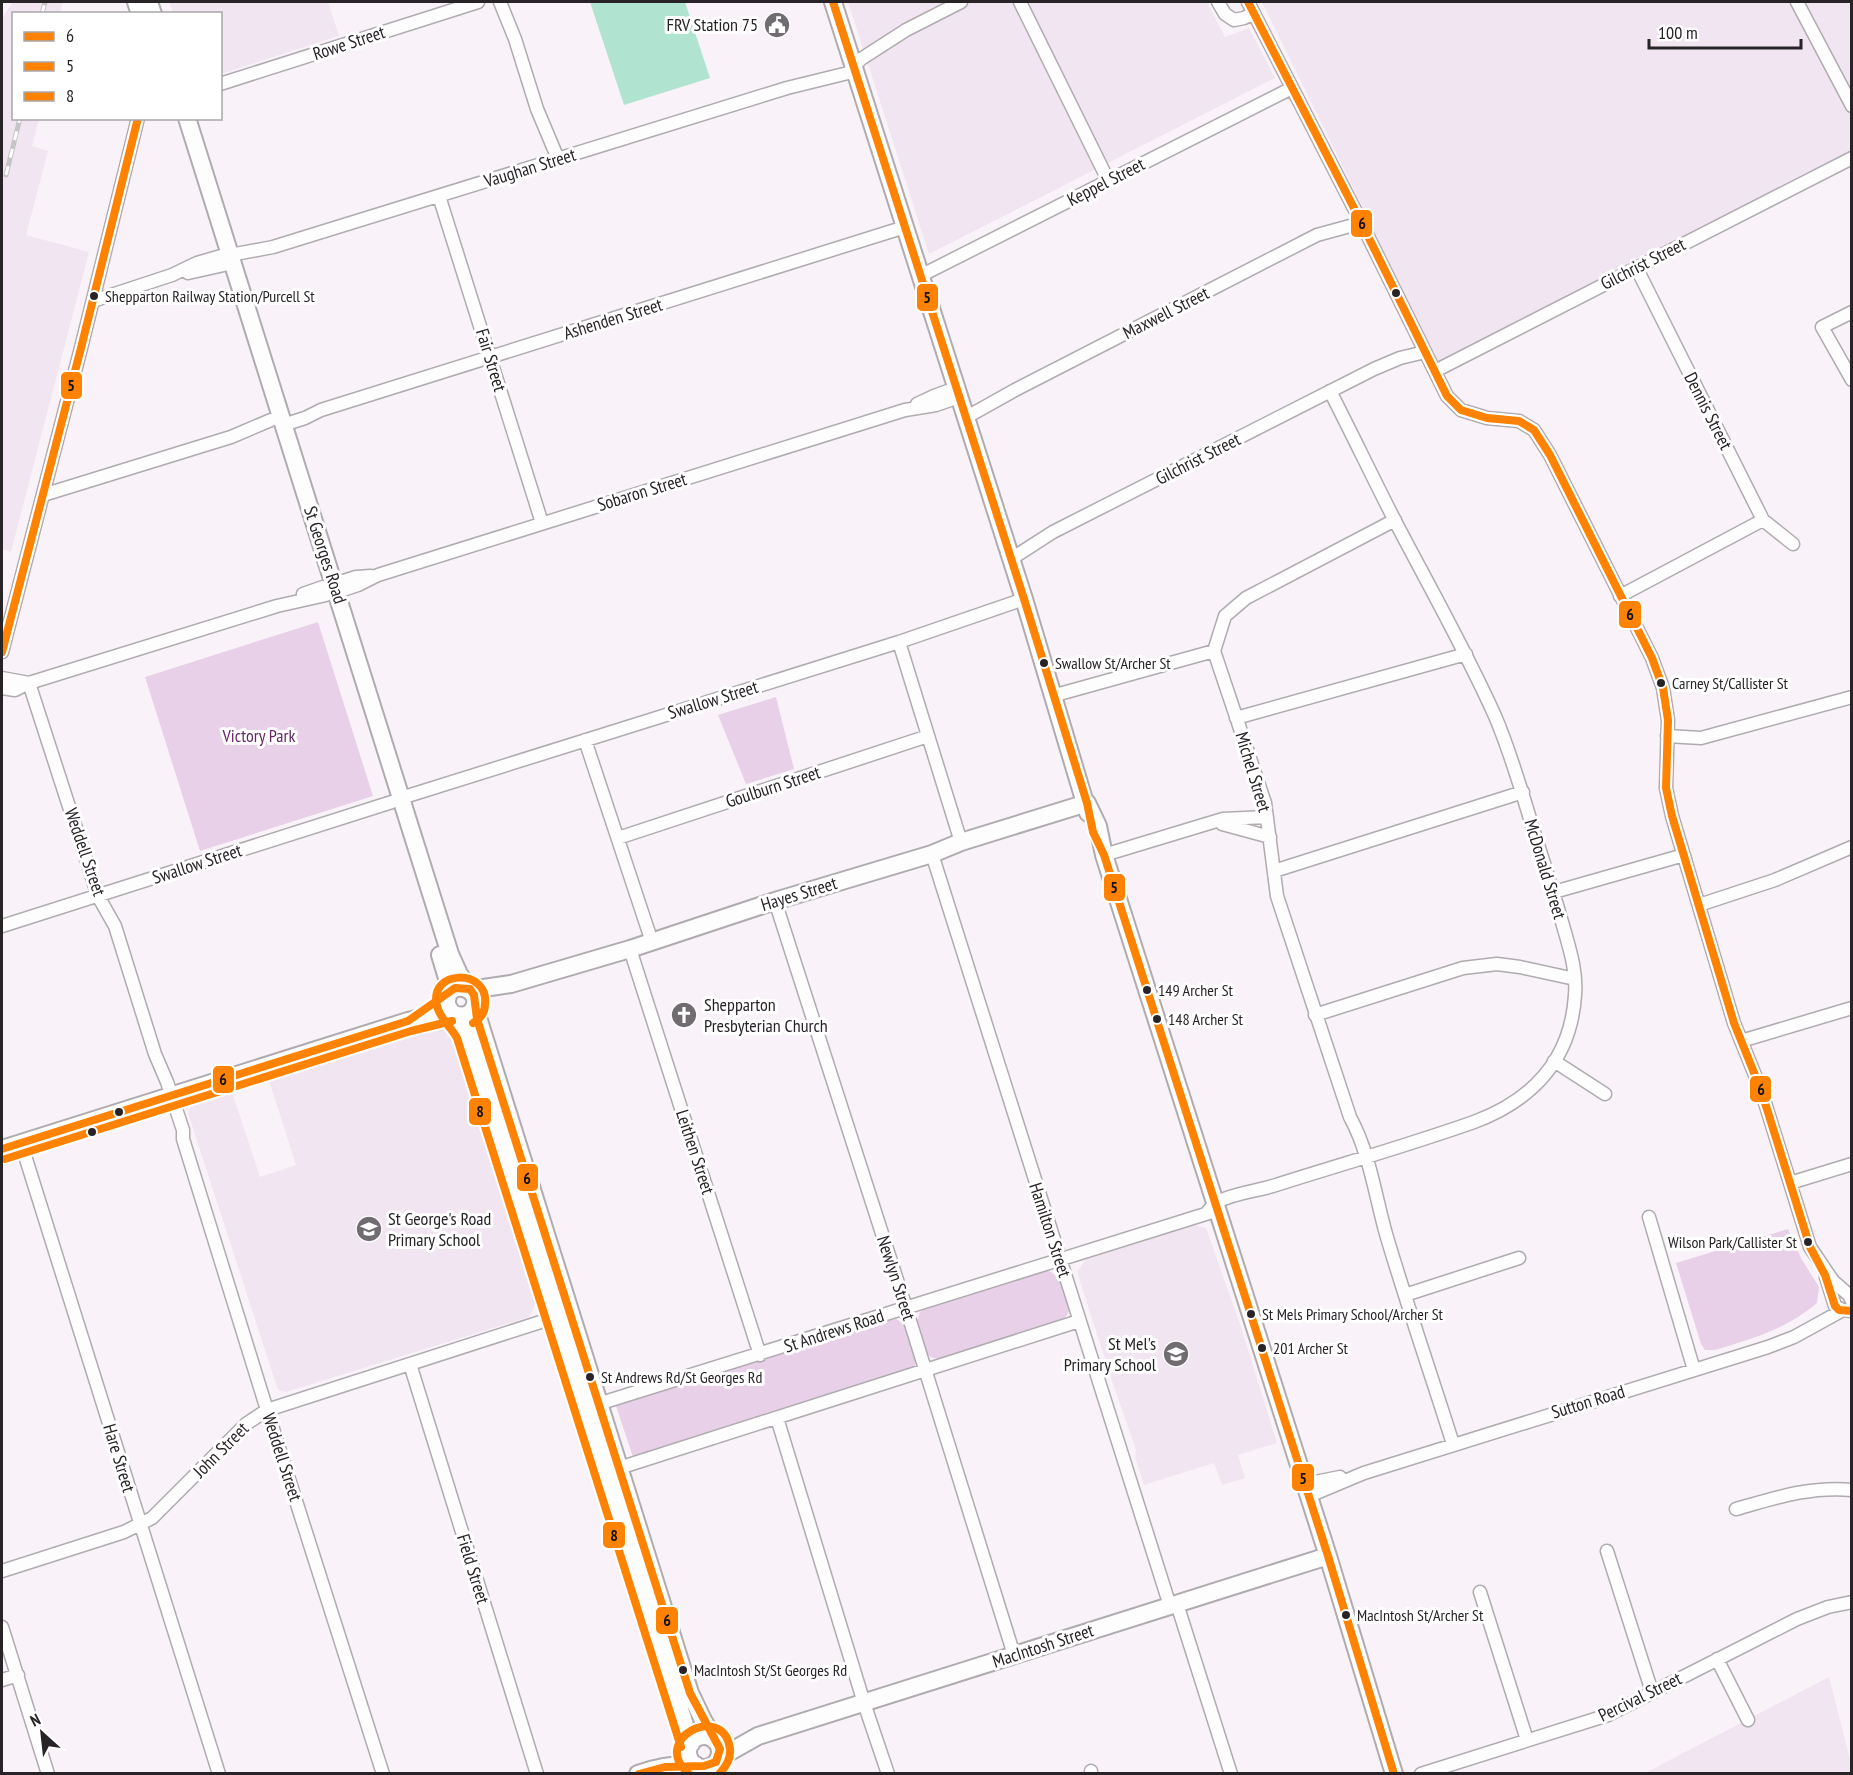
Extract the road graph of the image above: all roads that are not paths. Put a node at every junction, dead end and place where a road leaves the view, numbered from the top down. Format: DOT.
graph roads {
  1 [pos="478,2"];
  2 [pos="500,2"];
  3 [pos="507,2"];
  4 [pos="833,2"];
  5 [pos="961,2"];
  6 [pos="1018,2"];
  7 [pos="1218,2"];
  8 [pos="1248,2"];
  9 [pos="1797,2"];
  10 [pos="1254,14"];
  11 [pos="515,39"];
  12 [pos="853,63"];
  13 [pos="222,83"];
  14 [pos="1292,88"];
  15 [pos="1851,106"];
  16 [pos="138,120"];
  17 [pos="178,120"];
  18 [pos="188,120"];
  19 [pos="1851,158"];
  20 [pos="554,160"];
  21 [pos="1108,180"];
  22 [pos="439,196"];
  23 [pos="1359,218"];
  24 [pos="905,227"];
  25 [pos="227,260"];
  26 [pos="1636,267"];
  27 [pos="920,276"];
  28 [pos="93,301"];
  29 [pos="1851,312"];
  30 [pos="1422,347"];
  31 [pos="490,357"];
  32 [pos="1435,371"];
  33 [pos="1851,380"];
  34 [pos="1330,391"];
  35 [pos="961,403"];
  36 [pos="277,423"];
  37 [pos="43,495"];
  38 [pos="1395,520"];
  39 [pos="1763,520"];
  40 [pos="542,523"];
  41 [pos="1793,544"];
  42 [pos="1009,553"];
  43 [pos="330,589"];
  44 [pos="1620,596"];
  45 [pos="1024,599"];
  46 [pos="898,642"];
  47 [pos="1214,651"];
  48 [pos="2,652"];
  49 [pos="1466,654"];
  50 [pos="2,678"];
  51 [pos="29,683"];
  52 [pos="2,688"];
  53 [pos="1052,696"];
  54 [pos="1851,698"];
  55 [pos="1236,718"];
  56 [pos="928,736"];
  57 [pos="1668,736"];
  58 [pos="585,740"];
  59 [pos="1522,792"];
  60 [pos="396,800"];
  61 [pos="1086,803"];
  62 [pos="1267,816"];
  63 [pos="1212,822"];
  64 [pos="1270,837"];
  65 [pos="618,838"];
  66 [pos="961,842"];
  67 [pos="1851,847"];
  68 [pos="932,854"];
  69 [pos="1104,855"];
  70 [pos="1684,855"];
  71 [pos="1274,871"];
  72 [pos="1554,892"];
  73 [pos="98,896"];
  74 [pos="775,901"];
  75 [pos="1699,905"];
  76 [pos="2,926"];
  77 [pos="652,942"];
  78 [pos="630,949"];
  79 [pos="447,959"];
  80 [pos="1575,979"];
  81 [pos="451,992"];
  82 [pos="472,998"];
  83 [pos="1851,1008"];
  84 [pos="452,1013"];
  85 [pos="1316,1015"];
  86 [pos="408,1021"];
  87 [pos="476,1040"];
  88 [pos="1741,1041"];
  89 [pos="1554,1061"];
  90 [pos="1605,1094"];
  91 [pos="169,1096"];
  92 [pos="21,1143"];
  93 [pos="2,1149"];
  94 [pos="1362,1158"];
  95 [pos="1851,1164"];
  96 [pos="1790,1183"];
  97 [pos="1213,1209"];
  98 [pos="1649,1217"];
  99 [pos="1519,1258"];
  100 [pos="1059,1259"];
  101 [pos="1405,1295"];
  102 [pos="1844,1303"];
  103 [pos="906,1308"];
  104 [pos="563,1315"];
  105 [pos="1079,1321"];
  106 [pos="760,1355"];
  107 [pos="410,1364"];
  108 [pos="925,1370"];
  109 [pos="1694,1370"];
  110 [pos="591,1398"];
  111 [pos="267,1410"];
  112 [pos="777,1418"];
  113 [pos="1453,1444"];
  114 [pos="612,1471"];
  115 [pos="1307,1490"];
  116 [pos="1851,1490"];
  117 [pos="1736,1509"];
  118 [pos="139,1524"];
  119 [pos="1607,1551"];
  120 [pos="1328,1556"];
  121 [pos="2,1571"];
  122 [pos="1480,1592"];
  123 [pos="1851,1602"];
  124 [pos="1173,1605"];
  125 [pos="659,1620"];
  126 [pos="2,1627"];
  127 [pos="1014,1655"];
  128 [pos="1717,1659"];
  129 [pos="18,1676"];
  130 [pos="2,1680"];
  131 [pos="1652,1692"];
  132 [pos="864,1703"];
  133 [pos="1748,1720"];
  134 [pos="1527,1740"];
  135 [pos="690,1745"];
  136 [pos="718,1754"];
  137 [pos="654,1768"];
  138 [pos="701,1768"];
  139 [pos="48,1773"];
  140 [pos="219,1773"];
  141 [pos="383,1773"];
  142 [pos="537,1773"];
  143 [pos="638,1773"];
  144 [pos="888,1773"];
  145 [pos="1231,1773"];
  146 [pos="1394,1773"];
  147 [pos="1421,1773"];
  1 -- 13 [label="street, Rowe Street"];
  2 -- 11 [label="street"];
  3 -- 11 [label="street"];
  4 -- 12 [label="street"];
  5 -- 12 [label="street, Vaughan Street"];
  6 -- 21 [label="street"];
  7 -- 10 [label="street"];
  8 -- 10 [label="street"];
  9 -- 15 [label="street"];
  10 -- 14 [label="street"];
  11 -- 20 [label="street"];
  12 -- 20 [label="street, Vaughan Street"];
  12 -- 24 [label="street"];
  14 -- 21 [label="street, Keppel Street"];
  14 -- 23 [label="street"];
  16 -- 28 [label="street"];
  17 -- 25 [label="street, St Georges Road"];
  18 -- 25 [label="street, St Georges Road"];
  19 -- 26 [label="street, Gilchrist Street"];
  20 -- 22 [label="street, Vaughan Street"];
  21 -- 27 [label="street, Keppel Street"];
  22 -- 25 [label="street, Vaughan Street"];
  22 -- 31 [label="street, Fair Street"];
  23 -- 30 [label="street"];
  23 -- 35 [label="street, Maxwell Street"];
  24 -- 27 [label="street"];
  24 -- 31 [label="street, Ashenden Street"];
  25 -- 28 [label="street, Vaughan Street"];
  25 -- 36 [label="street, St Georges Road"];
  26 -- 32 [label="street, Gilchrist Street"];
  26 -- 39 [label="street, Dennis Street"];
  27 -- 35 [label="street"];
  28 -- 37 [label="street"];
  29 -- 33 [label="street"];
  30 -- 32 [label="street"];
  30 -- 34 [label="street, Gilchrist Street"];
  31 -- 36 [label="street, Ashenden Street"];
  31 -- 40 [label="street, Fair Street"];
  32 -- 44 [label="street"];
  34 -- 38 [label="street, McDonald Street"];
  34 -- 42 [label="street, Gilchrist Street"];
  35 -- 40 [label="street, Sobaron Street"];
  35 -- 42 [label="street"];
  36 -- 37 [label="street, Ashenden Street"];
  36 -- 43 [label="street, St Georges Road"];
  37 -- 48 [label="street"];
  38 -- 47 [label="street"];
  38 -- 49 [label="street, McDonald Street"];
  39 -- 41 [label="street, Dennis Street"];
  39 -- 44 [label="street"];
  40 -- 43 [label="street, Sobaron Street"];
  42 -- 45 [label="street"];
  43 -- 51 [label="street, Sobaron Street"];
  43 -- 60 [label="street, St Georges Road"];
  44 -- 57 [label="street"];
  45 -- 46 [label="street, Swallow Street"];
  45 -- 53 [label="street"];
  46 -- 56 [label="street"];
  46 -- 58 [label="street, Swallow Street"];
  47 -- 53 [label="street"];
  47 -- 55 [label="street, Michel Street"];
  49 -- 55 [label="street"];
  49 -- 59 [label="street, McDonald Street"];
  50 -- 51 [label="street, Sobaron Street"];
  51 -- 52 [label="street, Sobaron Street"];
  51 -- 73 [label="street, Weddell Street"];
  53 -- 61 [label="street"];
  54 -- 57 [label="street"];
  55 -- 62 [label="street, Michel Street"];
  56 -- 65 [label="street, Goulburn Street"];
  56 -- 66 [label="street"];
  57 -- 70 [label="street"];
  58 -- 60 [label="street, Swallow Street"];
  58 -- 65 [label="street"];
  59 -- 71 [label="street"];
  59 -- 72 [label="street, McDonald Street"];
  60 -- 73 [label="street, Swallow Street"];
  60 -- 79 [label="street, St Georges Road"];
  61 -- 66 [label="street, Hayes Street"];
  61 -- 69 [label="street"];
  62 -- 63 [label="street"];
  62 -- 64 [label="street, Michel Street"];
  63 -- 64 [label="street"];
  63 -- 69 [label="street"];
  64 -- 71 [label="street, Michel Street"];
  65 -- 77 [label="street"];
  66 -- 68 [label="street, Hayes Street"];
  67 -- 75 [label="street"];
  68 -- 74 [label="street, Hayes Street"];
  68 -- 100 [label="street, Hamilton Street"];
  69 -- 97 [label="street"];
  70 -- 72 [label="street"];
  70 -- 75 [label="street"];
  71 -- 85 [label="street, Michel Street"];
  72 -- 80 [label="street, McDonald Street"];
  73 -- 76 [label="street, Swallow Street"];
  73 -- 91 [label="street, Weddell Street"];
  74 -- 77 [label="street, Hayes Street"];
  74 -- 103 [label="street, Newlyn Street"];
  75 -- 88 [label="street"];
  77 -- 78 [label="street, Hayes Street"];
  78 -- 82 [label="street, Hayes Street"];
  78 -- 106 [label="street, Leithen Street"];
  79 -- 81 [label="street, St Georges Road"];
  79 -- 82 [label="street, St Georges Road"];
  80 -- 85 [label="street"];
  80 -- 89 [label="street, McDonald Street"];
  81 -- 82 [label="street"];
  81 -- 84 [label="street"];
  81 -- 86 [label="street"];
  82 -- 84 [label="street"];
  82 -- 87 [label="street, St Georges Road"];
  83 -- 88 [label="street"];
  84 -- 86 [label="street"];
  84 -- 87 [label="street, St Georges Road"];
  85 -- 94 [label="street, Michel Street"];
  86 -- 91 [label="street"];
  87 -- 104 [label="street, St Georges Road"];
  88 -- 96 [label="street"];
  89 -- 90 [label="street"];
  89 -- 94 [label="street, McDonald Street"];
  91 -- 92 [label="street"];
  91 -- 111 [label="street, Weddell Street"];
  92 -- 93 [label="street"];
  92 -- 118 [label="street, Hare Street"];
  94 -- 97 [label="street, McDonald Street"];
  94 -- 101 [label="street, Michel Street"];
  95 -- 96 [label="street"];
  96 -- 102 [label="street"];
  97 -- 100 [label="street, St Andrews Road"];
  97 -- 115 [label="street"];
  98 -- 109 [label="street"];
  99 -- 101 [label="street"];
  100 -- 103 [label="street, St Andrews Road"];
  100 -- 105 [label="street, Hamilton Street"];
  101 -- 113 [label="street, Michel Street"];
  102 -- 109 [label="street, Sutton Road"];
  103 -- 106 [label="street, St Andrews Road"];
  103 -- 108 [label="street, Newlyn Street"];
  104 -- 107 [label="street, John Street"];
  104 -- 110 [label="street, St Georges Road"];
  105 -- 108 [label="street"];
  105 -- 124 [label="street, Hamilton Street"];
  106 -- 110 [label="street, St Andrews Road"];
  107 -- 111 [label="street, John Street"];
  107 -- 142 [label="street, Field Street"];
  108 -- 112 [label="street"];
  108 -- 127 [label="street, Newlyn Street"];
  109 -- 113 [label="street, Sutton Road"];
  110 -- 114 [label="street, St Georges Road"];
  111 -- 118 [label="street, John Street"];
  111 -- 141 [label="street, Weddell Street"];
  112 -- 114 [label="street"];
  112 -- 132 [label="street"];
  113 -- 115 [label="street, Sutton Road"];
  114 -- 125 [label="street, St Georges Road"];
  115 -- 120 [label="street"];
  116 -- 117 [label="street"];
  118 -- 121 [label="street, John Street"];
  118 -- 140 [label="street, Hare Street"];
  119 -- 131 [label="street"];
  120 -- 124 [label="street, MacIntosh Street"];
  120 -- 146 [label="street"];
  122 -- 134 [label="street"];
  123 -- 128 [label="street, Percival Street"];
  124 -- 127 [label="street, MacIntosh Street"];
  124 -- 145 [label="street, Hamilton Street"];
  125 -- 135 [label="street, St Georges Road"];
  125 -- 136 [label="street, St Georges Road"];
  126 -- 129 [label="street"];
  127 -- 132 [label="street, MacIntosh Street"];
  128 -- 131 [label="street, Percival Street"];
  128 -- 133 [label="street"];
  129 -- 130 [label="street"];
  129 -- 139 [label="street"];
  131 -- 134 [label="street, Percival Street"];
  132 -- 136 [label="street, MacIntosh Street"];
  132 -- 144 [label="street"];
  134 -- 147 [label="street, Percival Street"];
  135 -- 136 [label="street"];
  135 -- 137 [label="street"];
  135 -- 138 [label="street"];
  136 -- 138 [label="street"];
  137 -- 138 [label="street"];
  137 -- 143 [label="street"];
}
